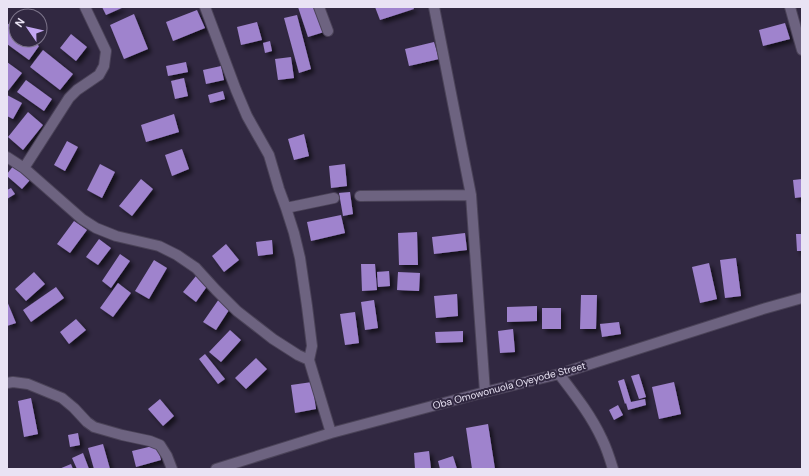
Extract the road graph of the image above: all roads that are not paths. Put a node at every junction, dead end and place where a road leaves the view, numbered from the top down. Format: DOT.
graph roads {
  1 [pos="85,7"];
  2 [pos="205,7"];
  3 [pos="319,7"];
  4 [pos="434,7"];
  5 [pos="790,7"];
  6 [pos="798,20"];
  7 [pos="328,31"];
  8 [pos="802,50"];
  9 [pos="7,157"];
  10 [pos="24,168"];
  11 [pos="471,195"];
  12 [pos="360,196"];
  13 [pos="334,198"];
  14 [pos="286,208"];
  15 [pos="802,298"];
  16 [pos="309,360"];
  17 [pos="559,374"];
  18 [pos="7,383"];
  19 [pos="485,392"];
  20 [pos="331,433"];
  21 [pos="172,469"];
  22 [pos="216,469"];
  23 [pos="613,469"];
  1 -- 10 [label="street"];
  2 -- 14 [label="street"];
  3 -- 7 [label="street"];
  4 -- 11 [label="street"];
  5 -- 6 [label="street"];
  6 -- 8 [label="street"];
  9 -- 10 [label="street"];
  10 -- 16 [label="street"];
  11 -- 12 [label="street"];
  11 -- 19 [label="street"];
  13 -- 14 [label="street"];
  14 -- 16 [label="street"];
  15 -- 17 [label="street, Oba Omowonuola Oyeyode Street"];
  16 -- 20 [label="street"];
  17 -- 19 [label="street, Oba Omowonuola Oyeyode Street"];
  17 -- 23 [label="street"];
  18 -- 21 [label="street"];
  19 -- 20 [label="street, Oba Omowonuola Oyeyode Street"];
  20 -- 22 [label="street, Oba Omowonuola Oyeyode Street"];
}
